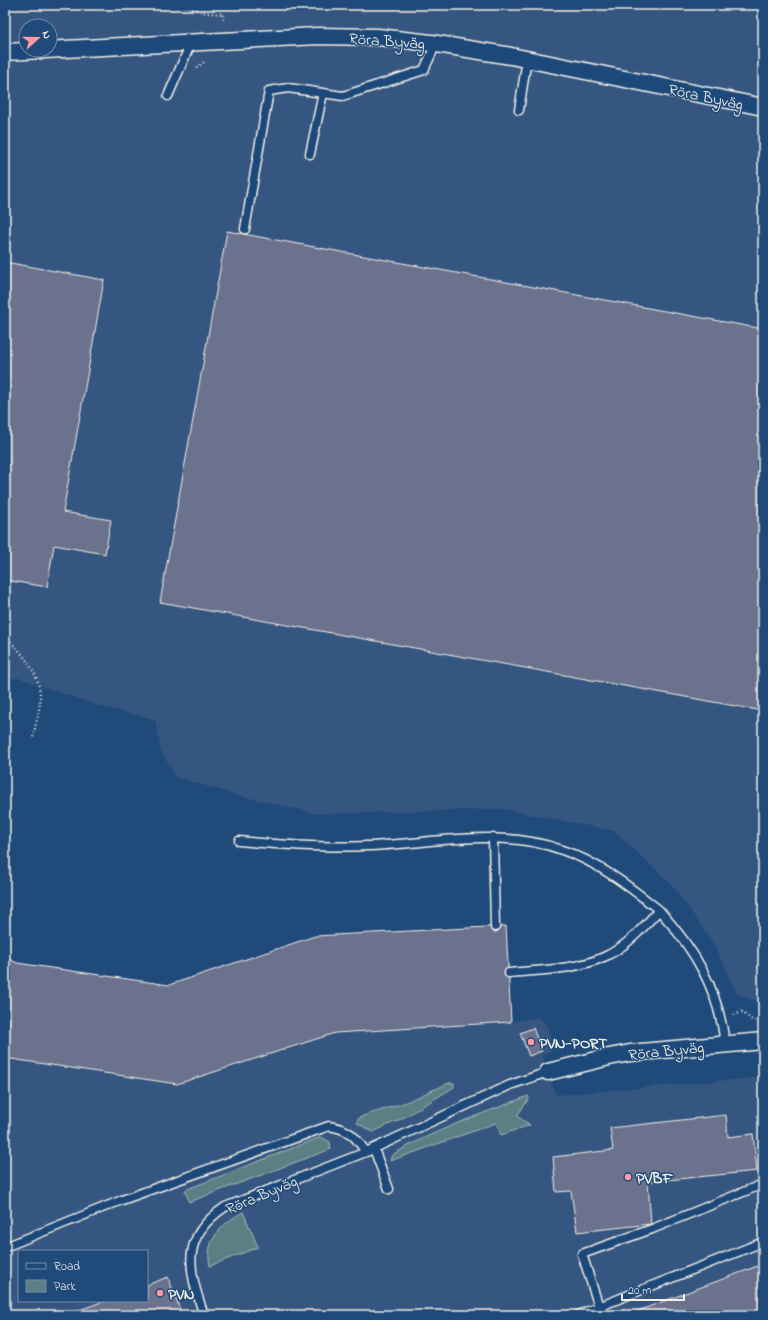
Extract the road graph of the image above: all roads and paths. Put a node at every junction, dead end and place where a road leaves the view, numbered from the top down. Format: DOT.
graph roads {
  1 [pos="191,43"];
  2 [pos="436,44"];
  3 [pos="5,52"];
  4 [pos="211,57"];
  5 [pos="527,59"];
  6 [pos="194,74"];
  7 [pos="323,93"];
  8 [pos="168,96"];
  9 [pos="763,107"];
  10 [pos="519,110"];
  11 [pos="310,154"];
  12 [pos="244,229"];
  13 [pos="5,636"];
  14 [pos="33,738"];
  15 [pos="493,837"];
  16 [pos="239,841"];
  17 [pos="659,910"];
  18 [pos="495,927"];
  19 [pos="509,973"];
  20 [pos="722,1019"];
  21 [pos="763,1022"];
  22 [pos="763,1041"];
  23 [pos="725,1043"];
  24 [pos="548,1072"];
  25 [pos="370,1151"];
  26 [pos="763,1184"];
  27 [pos="389,1189"];
  28 [pos="763,1242"];
  29 [pos="5,1246"];
  30 [pos="599,1307"];
  31 [pos="204,1315"];
  32 [pos="578,1315"];
  1 -- 2 [label="street, Röra Byväg"];
  1 -- 3 [label="street, Röra Byväg"];
  1 -- 8 [label="lane"];
  2 -- 5 [label="street, Röra Byväg"];
  2 -- 7 [label="lane"];
  4 -- 6 [label="path"];
  5 -- 9 [label="street, Röra Byväg"];
  5 -- 10 [label="lane"];
  7 -- 11 [label="lane"];
  7 -- 12 [label="lane"];
  13 -- 14 [label="path"];
  15 -- 16 [label="lane"];
  15 -- 17 [label="lane"];
  15 -- 18 [label="lane"];
  17 -- 19 [label="lane"];
  17 -- 20 [label="lane"];
  20 -- 21 [label="path"];
  20 -- 23 [label="lane"];
  22 -- 23 [label="street, Röra Byväg"];
  23 -- 24 [label="street, Röra Byväg"];
  24 -- 25 [label="lane, Röra Byväg"];
  25 -- 27 [label="lane"];
  25 -- 29 [label="lane"];
  25 -- 31 [label="lane, Röra Byväg"];
  26 -- 30 [label="lane"];
  28 -- 30 [label="lane"];
  30 -- 32 [label="lane"];
}
